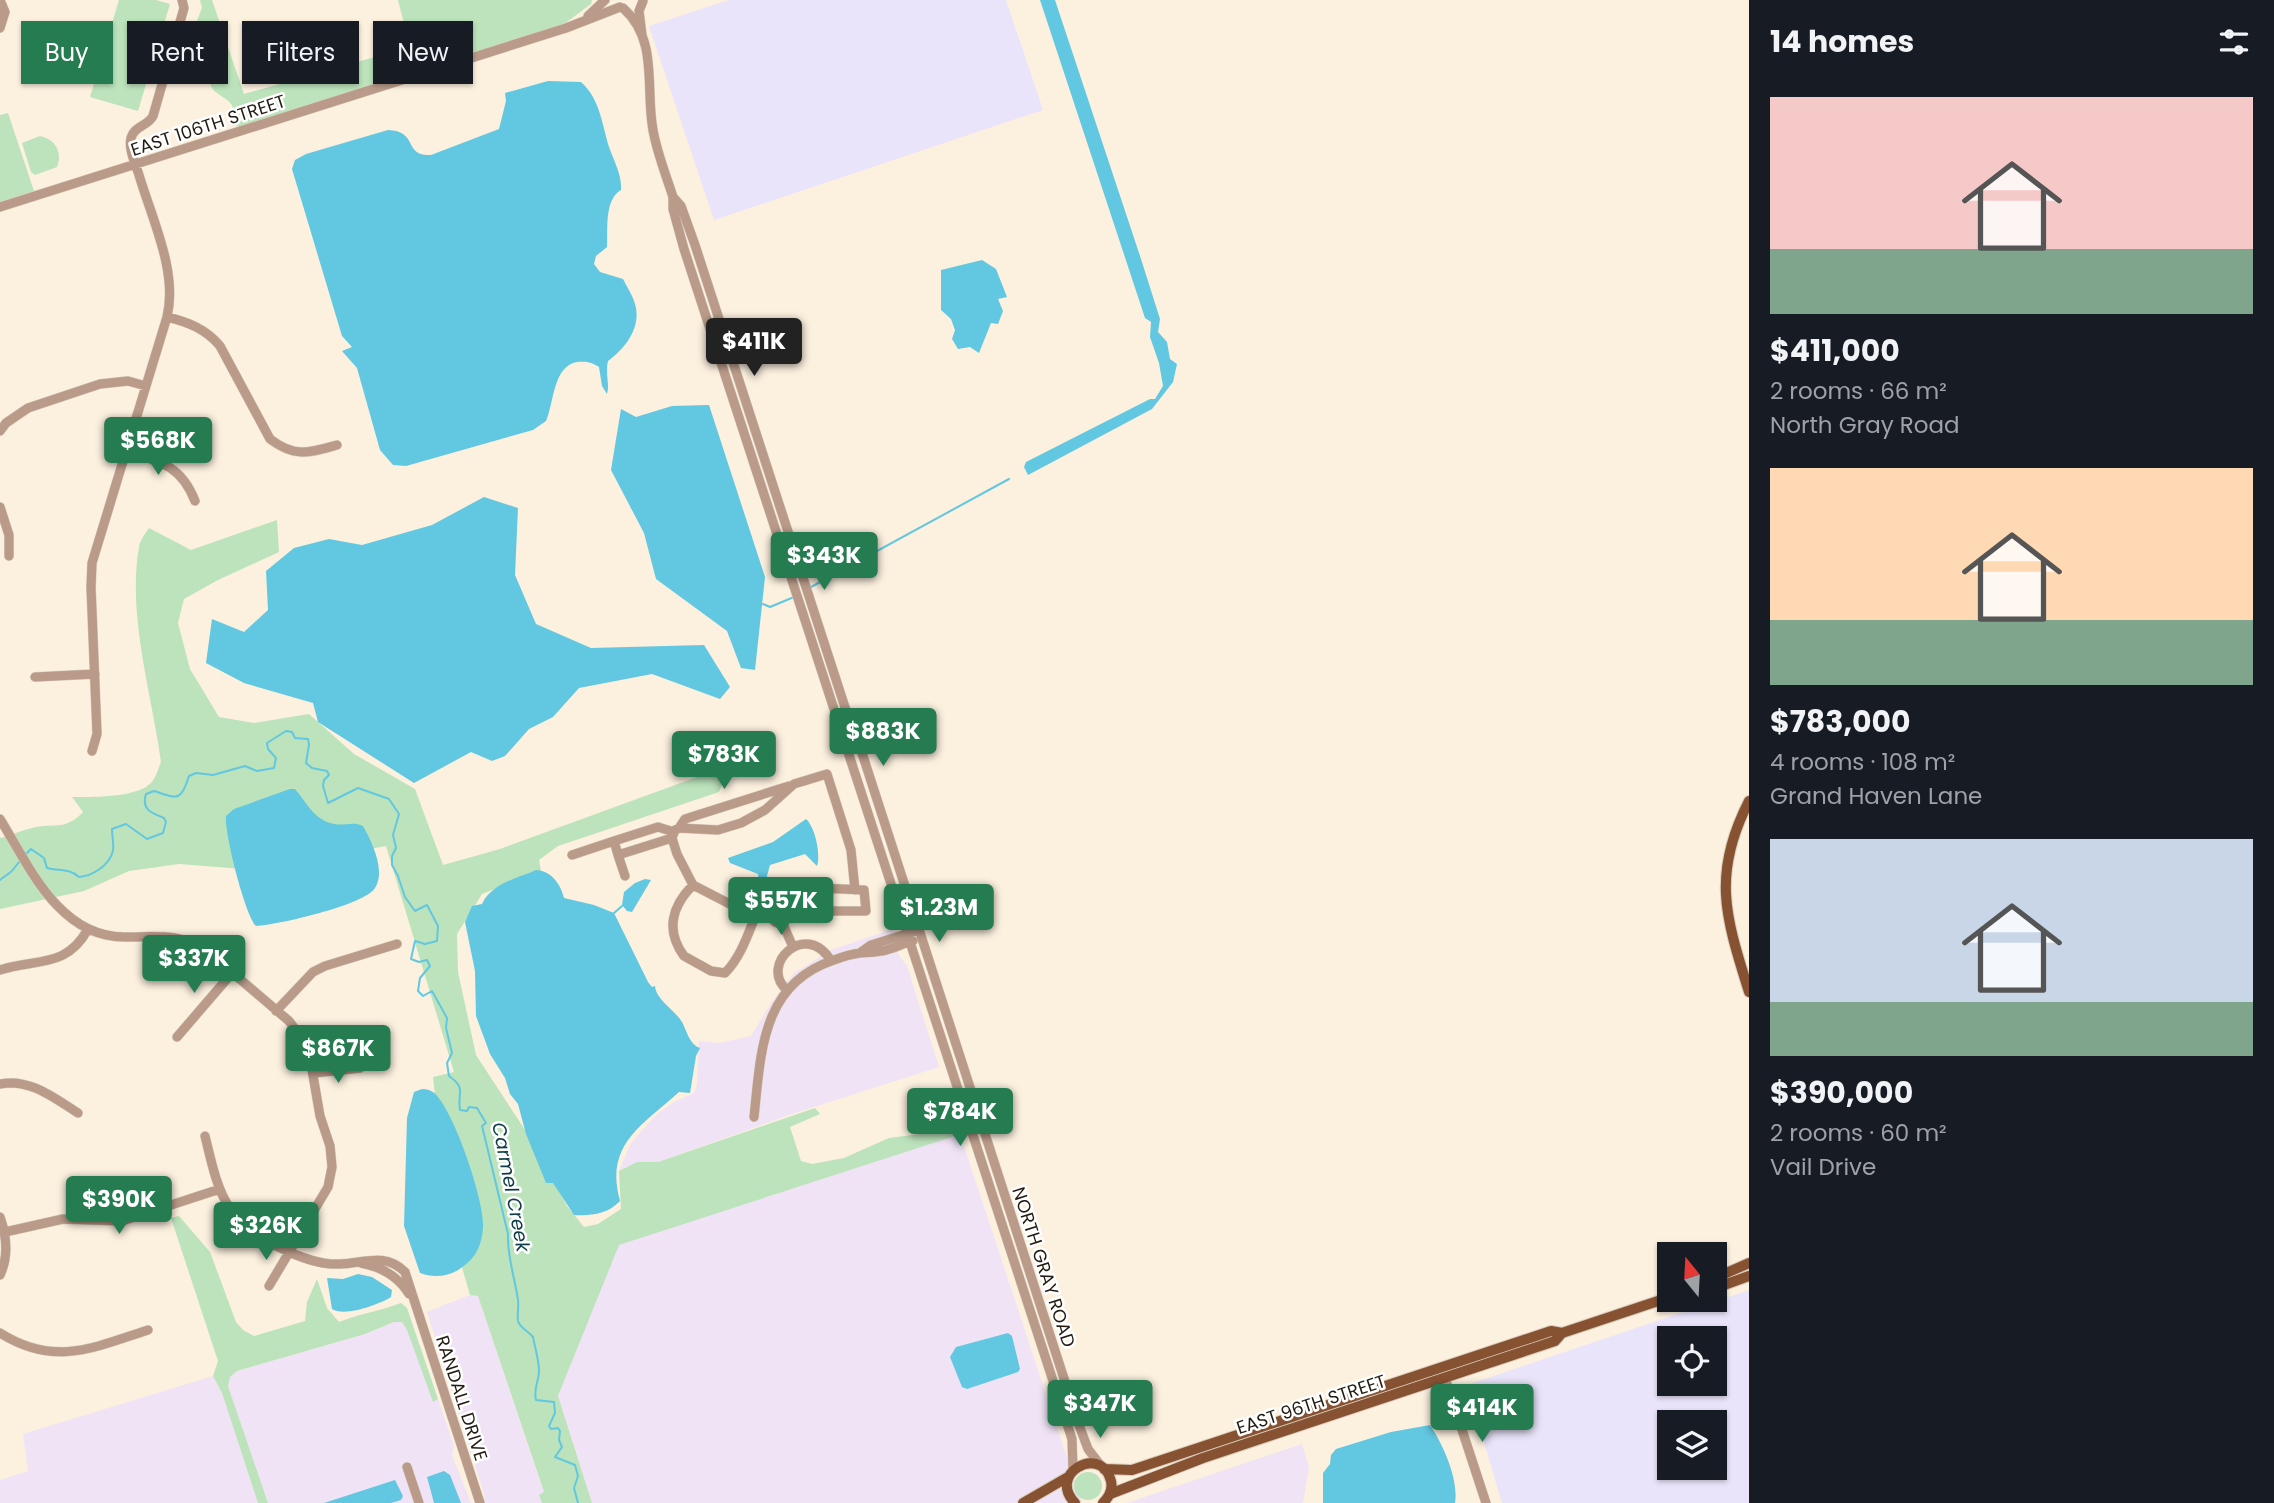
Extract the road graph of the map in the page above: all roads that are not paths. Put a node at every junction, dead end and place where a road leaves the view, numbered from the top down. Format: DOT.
graph roads {
  1 [pos="0,0"];
  2 [pos="182,0"];
  3 [pos="605,0"];
  4 [pos="643,0"];
  5 [pos="619,5"];
  6 [pos="584,20"];
  7 [pos="0,28"];
  8 [pos="642,37"];
  9 [pos="135,164"];
  10 [pos="673,197"];
  11 [pos="0,207"];
  12 [pos="167,317"];
  13 [pos="146,386"];
  14 [pos="1,430"];
  15 [pos="337,445"];
  16 [pos="126,450"];
  17 [pos="195,500"];
  18 [pos="0,508"];
  19 [pos="9,556"];
  20 [pos="95,674"];
  21 [pos="35,677"];
  22 [pos="92,751"];
  23 [pos="794,784"];
  24 [pos="1749,801"];
  25 [pos="0,819"];
  26 [pos="675,833"];
  27 [pos="614,841"];
  28 [pos="572,855"];
  29 [pos="618,855"];
  30 [pos="625,876"];
  31 [pos="693,885"];
  32 [pos="855,890"];
  33 [pos="783,916"];
  34 [pos="755,917"];
  35 [pos="88,929"];
  36 [pos="920,934"];
  37 [pos="908,938"];
  38 [pos="397,944"];
  39 [pos="793,947"];
  40 [pos="831,961"];
  41 [pos="0,970"];
  42 [pos="232,973"];
  43 [pos="787,990"];
  44 [pos="1749,992"];
  45 [pos="276,1011"];
  46 [pos="177,1037"];
  47 [pos="360,1068"];
  48 [pos="314,1073"];
  49 [pos="0,1084"];
  50 [pos="78,1113"];
  51 [pos="754,1117"];
  52 [pos="205,1136"];
  53 [pos="220,1189"];
  54 [pos="0,1217"];
  55 [pos="5,1232"];
  56 [pos="289,1252"];
  57 [pos="1749,1264"];
  58 [pos="1727,1273"];
  59 [pos="0,1275"];
  60 [pos="1749,1276"];
  61 [pos="1727,1284"];
  62 [pos="269,1286"];
  63 [pos="1657,1301"];
  64 [pos="148,1331"];
  65 [pos="0,1333"];
  66 [pos="1562,1333"];
  67 [pos="1445,1378"];
  68 [pos="407,1467"];
  69 [pos="1102,1467"];
  70 [pos="1071,1474"];
  71 [pos="1109,1500"];
  72 [pos="419,1503"];
  73 [pos="480,1503"];
  74 [pos="1023,1503"];
  75 [pos="1073,1503"];
  76 [pos="1486,1503"];
  1 -- 7 [label="street"];
  2 -- 9 [label="street"];
  3 -- 6 [label="street, EAST 106TH STREET"];
  4 -- 5 [label="street, EAST 106TH STREET"];
  4 -- 8 [label="street, NORTH GRAY ROAD"];
  5 -- 6 [label="street, EAST 106TH STREET"];
  5 -- 8 [label="street, NORTH GRAY ROAD"];
  6 -- 9 [label="street, EAST 106TH STREET"];
  8 -- 10 [label="street, NORTH GRAY ROAD"];
  9 -- 11 [label="street, EAST 106TH STREET"];
  9 -- 12 [label="street"];
  10 -- 36 [label="street, NORTH GRAY ROAD"];
  10 -- 37 [label="street, NORTH GRAY ROAD"];
  12 -- 13 [label="street"];
  12 -- 15 [label="street"];
  13 -- 14 [label="street"];
  13 -- 16 [label="street"];
  16 -- 17 [label="street"];
  16 -- 20 [label="street"];
  18 -- 19 [label="street"];
  20 -- 21 [label="street"];
  20 -- 22 [label="street"];
  23 -- 26 [label="street"];
  23 -- 26 [label="street"];
  23 -- 32 [label="street"];
  24 -- 44 [label="main road"];
  25 -- 35 [label="street"];
  26 -- 27 [label="street"];
  26 -- 29 [label="street"];
  26 -- 31 [label="street"];
  27 -- 28 [label="street"];
  27 -- 29 [label="street"];
  29 -- 30 [label="street"];
  31 -- 34 [label="street"];
  31 -- 34 [label="street"];
  32 -- 33 [label="street"];
  32 -- 33 [label="street"];
  33 -- 34 [label="street"];
  33 -- 39 [label="street"];
  35 -- 41 [label="street"];
  35 -- 42 [label="street"];
  36 -- 37 [label="street"];
  36 -- 69 [label="street, NORTH GRAY ROAD"];
  37 -- 40 [label="street"];
  37 -- 70 [label="street, NORTH GRAY ROAD"];
  38 -- 45 [label="street"];
  39 -- 40 [label="street"];
  39 -- 43 [label="street"];
  40 -- 43 [label="street"];
  42 -- 45 [label="street"];
  42 -- 46 [label="street"];
  43 -- 51 [label="street"];
  45 -- 48 [label="street"];
  47 -- 48 [label="street"];
  48 -- 56 [label="street"];
  49 -- 50 [label="street"];
  52 -- 53 [label="street, RANDALL DRIVE"];
  53 -- 55 [label="street"];
  53 -- 56 [label="street, RANDALL DRIVE"];
  54 -- 55 [label="street"];
  55 -- 59 [label="street"];
  56 -- 62 [label="street"];
  56 -- 73 [label="street, RANDALL DRIVE"];
  57 -- 58 [label="main road"];
  60 -- 61 [label="main road"];
  63 -- 66 [label="main road, EAST 96TH STREET"];
  64 -- 65 [label="street"];
  66 -- 67 [label="main road, EAST 96TH STREET"];
  66 -- 69 [label="main road, EAST 96TH STREET"];
  67 -- 71 [label="main road, EAST 96TH STREET"];
  67 -- 76 [label="street"];
  68 -- 72 [label="street"];
  69 -- 70 [label="main road, EAST 96TH STREET"];
  69 -- 71 [label="main road"];
  70 -- 74 [label="main road"];
  70 -- 75 [label="main road"];
}
